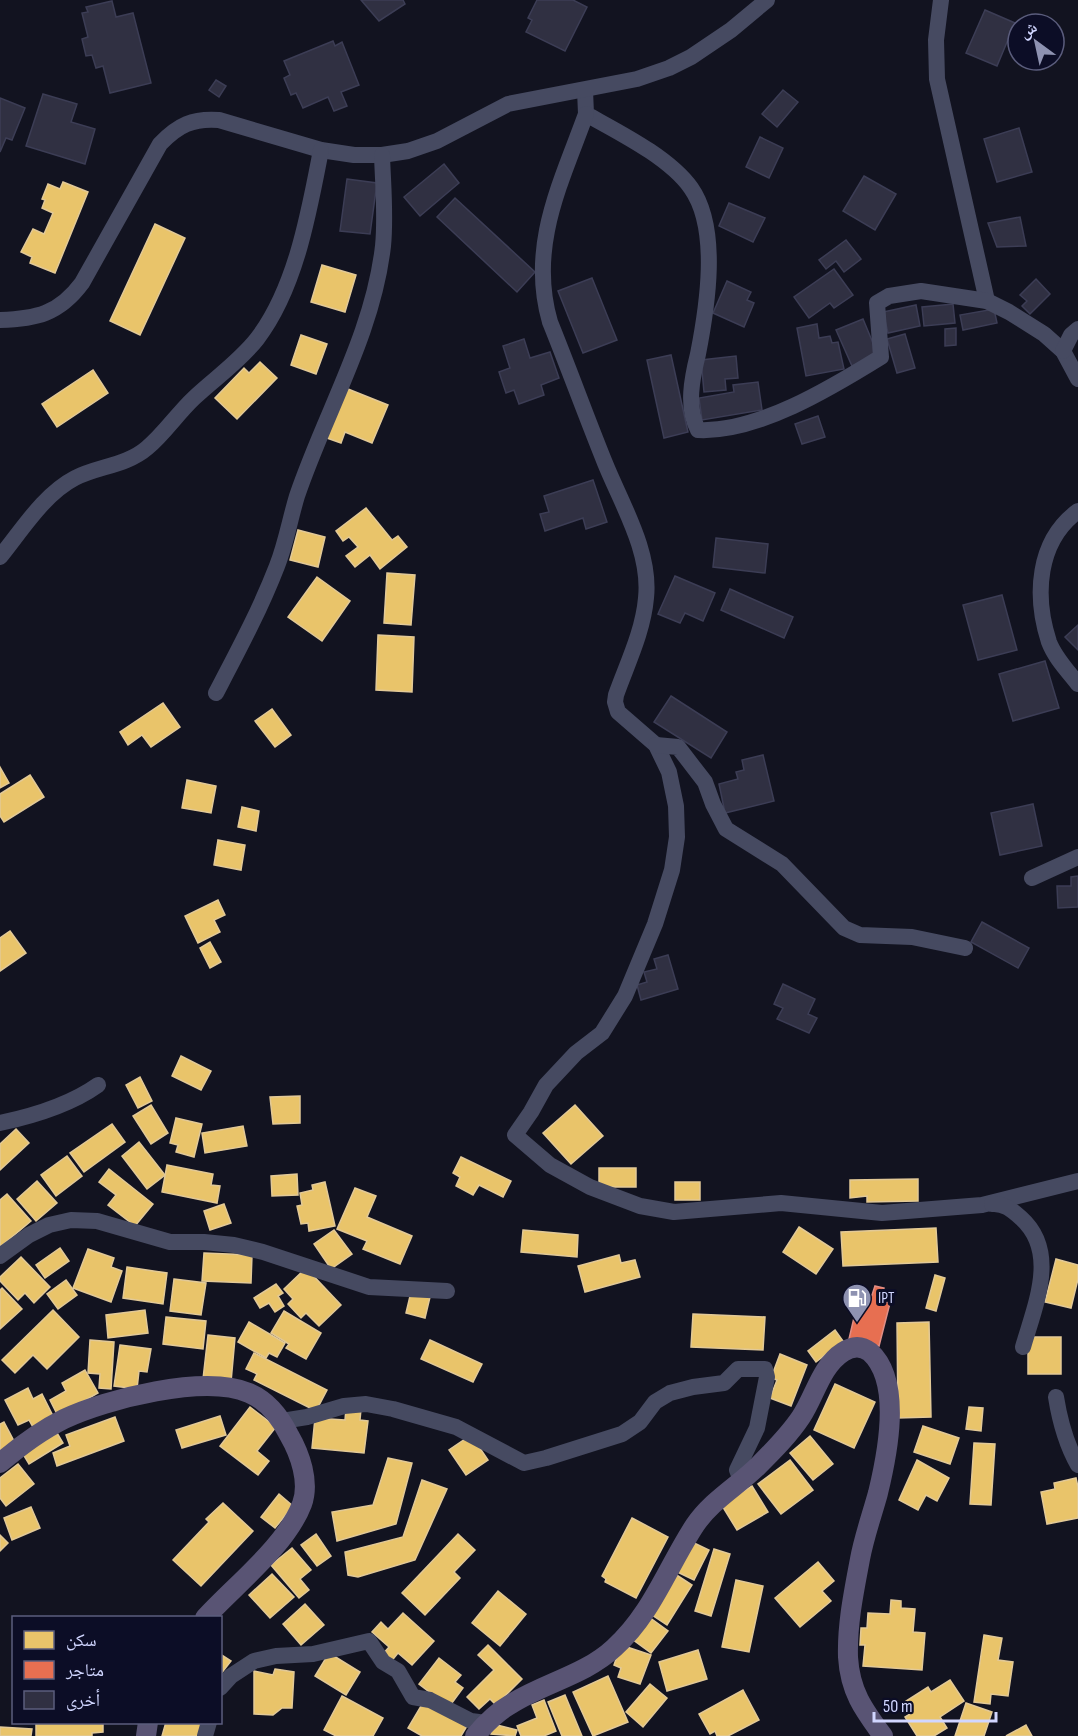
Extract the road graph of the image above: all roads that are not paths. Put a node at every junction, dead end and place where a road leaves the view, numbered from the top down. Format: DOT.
graph roads {
  1 [pos="767,0"];
  2 [pos="941,0"];
  3 [pos="585,90"];
  4 [pos="586,114"];
  5 [pos="321,150"];
  6 [pos="382,155"];
  7 [pos="987,301"];
  8 [pos="0,320"];
  9 [pos="1078,329"];
  10 [pos="1063,351"];
  11 [pos="1078,379"];
  12 [pos="1078,510"];
  13 [pos="0,556"];
  14 [pos="1078,684"];
  15 [pos="216,693"];
  16 [pos="656,744"];
  17 [pos="1078,857"];
  18 [pos="1032,878"];
  19 [pos="965,948"];
  20 [pos="98,1085"];
  21 [pos="0,1123"];
  22 [pos="1078,1181"];
  23 [pos="982,1204"];
  24 [pos="0,1256"];
  25 [pos="447,1291"];
  26 [pos="1023,1347"];
  27 [pos="1056,1397"];
  28 [pos="282,1421"];
  29 [pos="0,1463"];
  30 [pos="1078,1466"];
  31 [pos="749,1474"];
  32 [pos="206,1616"];
  33 [pos="222,1686"];
  34 [pos="480,1730"];
  35 [pos="883,1736"];
  1 -- 3 [label="street"];
  2 -- 7 [label="street"];
  3 -- 4 [label="street"];
  3 -- 6 [label="street"];
  4 -- 7 [label="street"];
  4 -- 16 [label="street"];
  5 -- 6 [label="street"];
  5 -- 8 [label="street"];
  5 -- 13 [label="street"];
  6 -- 15 [label="street"];
  7 -- 10 [label="street"];
  9 -- 10 [label="street"];
  10 -- 11 [label="street"];
  12 -- 14 [label="street"];
  16 -- 19 [label="street"];
  16 -- 23 [label="street"];
  17 -- 18 [label="street"];
  20 -- 21 [label="street"];
  22 -- 23 [label="street"];
  23 -- 26 [label="street"];
  24 -- 25 [label="street"];
  27 -- 30 [label="street"];
  28 -- 29 [label="main road"];
  28 -- 31 [label="street"];
  28 -- 32 [label="main road"];
  31 -- 34 [label="main road"];
  31 -- 35 [label="main road"];
  33 -- 34 [label="street"];
}
